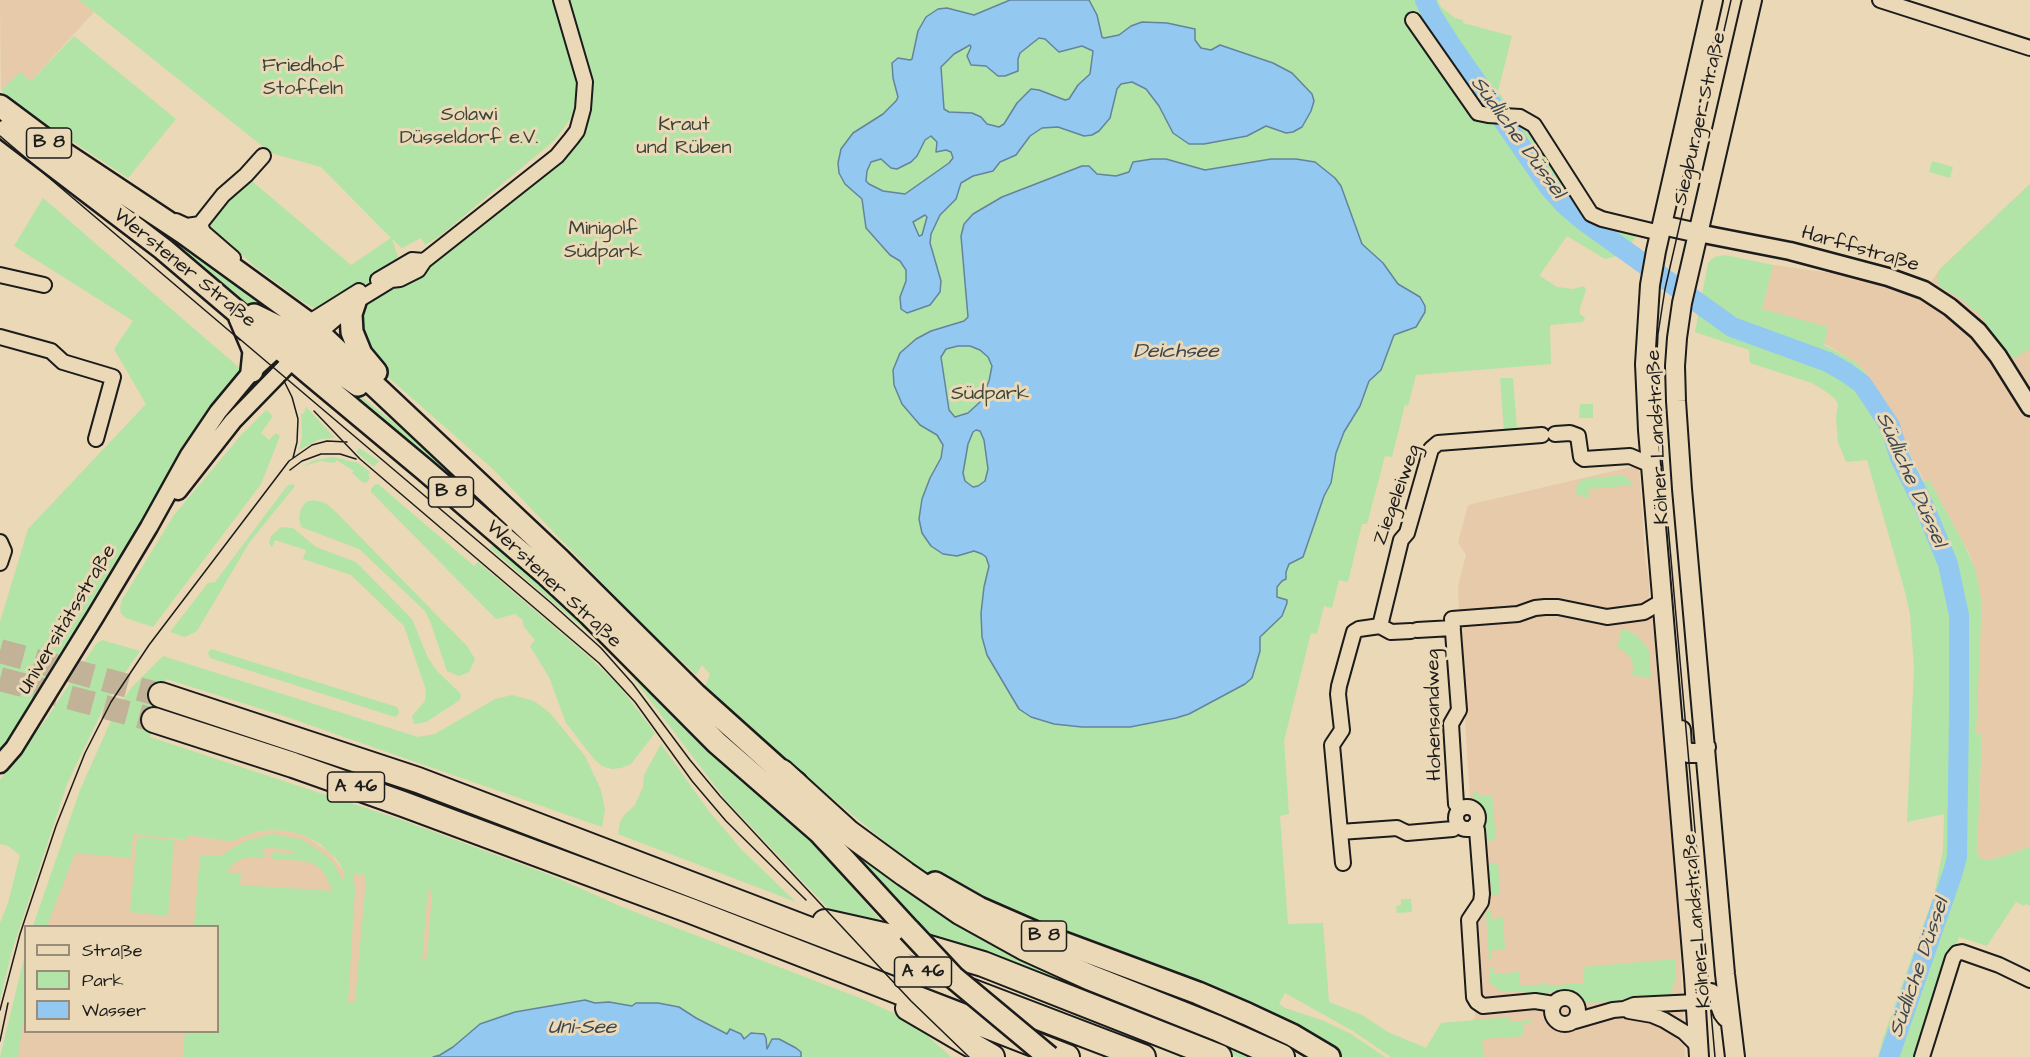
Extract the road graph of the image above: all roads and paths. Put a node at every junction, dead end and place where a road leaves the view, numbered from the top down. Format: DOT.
graph roads {
  1 [pos="561,0"];
  2 [pos="1713,0"];
  3 [pos="1752,0"];
  4 [pos="1880,0"];
  5 [pos="1413,20"];
  6 [pos="2030,48"];
  7 [pos="0,106"];
  8 [pos="0,124"];
  9 [pos="263,156"];
  10 [pos="125,193"];
  11 [pos="200,224"];
  12 [pos="1661,229"];
  13 [pos="1698,233"];
  14 [pos="0,275"];
  15 [pos="389,278"];
  16 [pos="44,285"];
  17 [pos="276,300"];
  18 [pos="355,302"];
  19 [pos="238,312"];
  20 [pos="0,336"];
  21 [pos="298,342"];
  22 [pos="252,371"];
  23 [pos="378,390"];
  24 [pos="2030,407"];
  25 [pos="96,439"];
  26 [pos="1650,457"];
  27 [pos="1682,489"];
  28 [pos="149,527"];
  29 [pos="0,542"];
  30 [pos="0,563"];
  31 [pos="1661,602"];
  32 [pos="1644,612"];
  33 [pos="1452,623"];
  34 [pos="1380,626"];
  35 [pos="1664,629"];
  36 [pos="1697,641"];
  37 [pos="161,695"];
  38 [pos="1671,708"];
  39 [pos="154,720"];
  40 [pos="1706,747"];
  41 [pos="0,764"];
  42 [pos="782,772"];
  43 [pos="1460,809"];
  44 [pos="1458,824"];
  45 [pos="1474,826"];
  46 [pos="1341,832"];
  47 [pos="1343,863"];
  48 [pos="702,887"];
  49 [pos="861,977"];
  50 [pos="2030,980"];
  51 [pos="1696,1002"];
  52 [pos="1554,1004"];
  53 [pos="1576,1004"];
  54 [pos="1618,1009"];
  55 [pos="1730,1020"];
  56 [pos="1575,1021"];
  57 [pos="1698,1052"];
  58 [pos="992,1057"];
  59 [pos="1049,1057"];
  60 [pos="1067,1057"];
  61 [pos="1143,1057"];
  62 [pos="1219,1057"];
  63 [pos="1282,1057"];
  64 [pos="1329,1057"];
  65 [pos="1735,1057"];
  66 [pos="1922,1057"];
  1 -- 15 [label="street"];
  2 -- 12 [label="main road, Siegburger Straße"];
  3 -- 13 [label="main road, Siegburger Straße"];
  4 -- 6 [label="street"];
  5 -- 12 [label="street, Siegburger Straße"];
  7 -- 10 [label="main road, Werstener Straße / B 8"];
  8 -- 19 [label="main road, Werstener Straße / B 8"];
  9 -- 11 [label="street"];
  10 -- 11 [label="street, Werstener Straße"];
  10 -- 17 [label="main road, Werstener Straße / B 8"];
  11 -- 17 [label="street, Werstener Straße"];
  12 -- 13 [label="main road, Siegburger Straße"];
  12 -- 26 [label="main road, Kölner Landstraße"];
  13 -- 24 [label="street, Harffstraße"];
  13 -- 27 [label="main road, Kölner Landstraße"];
  14 -- 16 [label="street"];
  15 -- 18 [label="street"];
  15 -- 21 [label="street"];
  17 -- 21 [label="main road, Werstener Straße / B 8"];
  18 -- 21 [label="street"];
  18 -- 23 [label="main road"];
  19 -- 21 [label="main road, Werstener Straße / B 8"];
  19 -- 22 [label="main road"];
  20 -- 25 [label="street"];
  21 -- 22 [label="street, Universitätsstraße"];
  21 -- 23 [label="main road, Werstener Straße / B 8"];
  21 -- 28 [label="street, Universitätsstraße"];
  21 -- 59 [label="main road, Werstener Straße / B 8, bridge"];
  22 -- 28 [label="street, Universitätsstraße"];
  23 -- 42 [label="main road, Werstener Straße / B 8"];
  26 -- 27 [label="main road"];
  26 -- 31 [label="main road, Kölner Landstraße"];
  26 -- 34 [label="street, Ziegeleiweg"];
  27 -- 36 [label="main road, Kölner Landstraße"];
  28 -- 41 [label="street, Universitätsstraße"];
  29 -- 30 [label="street"];
  31 -- 32 [label="street"];
  31 -- 35 [label="main road, Kölner Landstraße"];
  31 -- 36 [label="main road, Kölner Landstraße"];
  32 -- 33 [label="street"];
  32 -- 35 [label="street"];
  33 -- 34 [label="street"];
  33 -- 43 [label="street, Hohensandweg"];
  34 -- 46 [label="street"];
  35 -- 38 [label="main road, Kölner Landstraße"];
  36 -- 40 [label="main road, Kölner Landstraße"];
  37 -- 48 [label="highway, A 46"];
  38 -- 40 [label="main road, Kölner Landstraße"];
  38 -- 51 [label="main road, Kölner Landstraße"];
  39 -- 49 [label="highway, A 46"];
  40 -- 55 [label="main road, Kölner Landstraße"];
  42 -- 63 [label="highway"];
  42 -- 64 [label="main road, B 8"];
  43 -- 44 [label="street, Hohensandweg"];
  43 -- 45 [label="street"];
  44 -- 45 [label="street"];
  44 -- 46 [label="street"];
  45 -- 52 [label="street"];
  46 -- 47 [label="street"];
  48 -- 61 [label="highway, A 46"];
  48 -- 62 [label="highway"];
  49 -- 58 [label="highway"];
  49 -- 60 [label="highway, A 46"];
  50 -- 66 [label="street"];
  51 -- 54 [label="street"];
  51 -- 55 [label="main road, Kölner Landstraße"];
  51 -- 57 [label="main road, Kölner Landstraße"];
  52 -- 53 [label="street"];
  52 -- 56 [label="street"];
  53 -- 54 [label="street"];
  53 -- 56 [label="street"];
  54 -- 56 [label="street"];
  54 -- 57 [label="street"];
  55 -- 65 [label="main road, Kölner Landstraße"];
}
